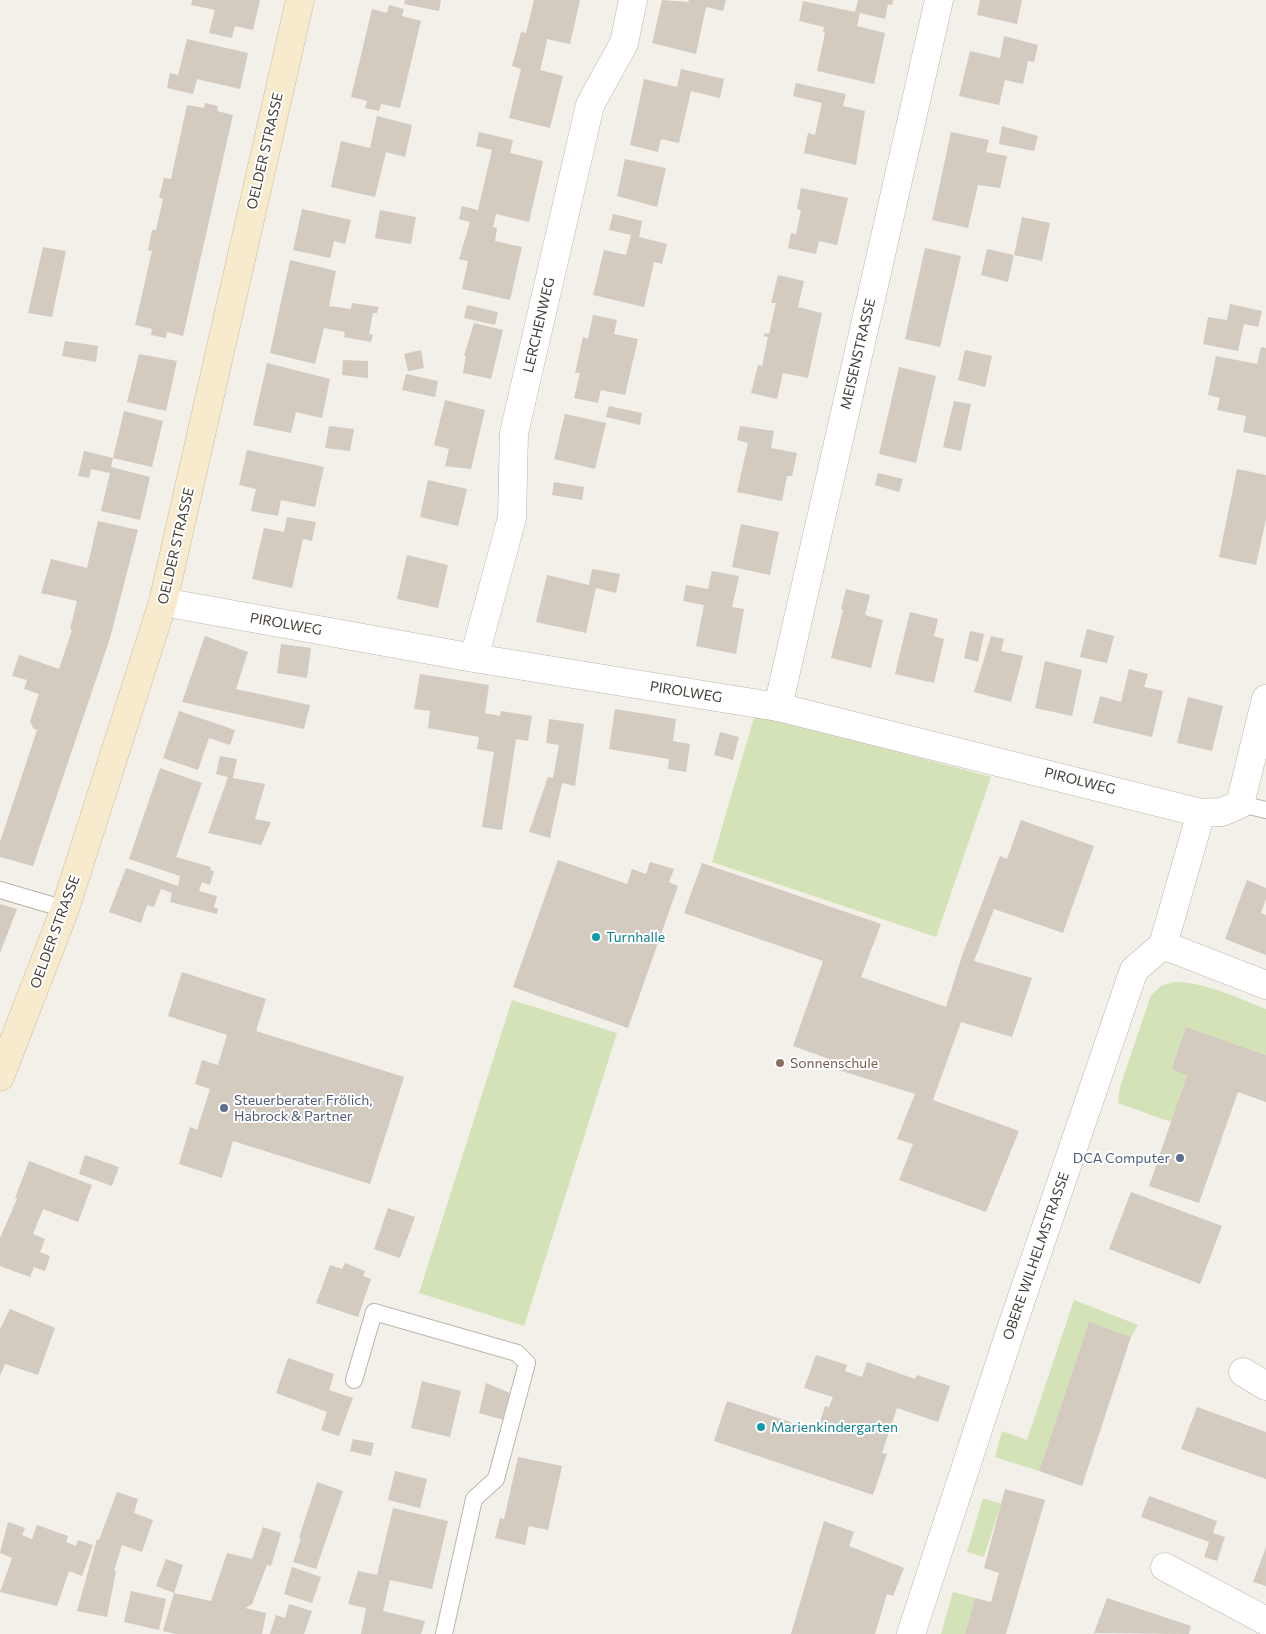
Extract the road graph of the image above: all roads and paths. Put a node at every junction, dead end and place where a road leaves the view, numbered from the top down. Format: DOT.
graph roads {
  1 [pos="300,0"];
  2 [pos="633,0"];
  3 [pos="939,0"];
  4 [pos="163,602"];
  5 [pos="474,658"];
  6 [pos="1266,699"];
  7 [pos="778,707"];
  8 [pos="1240,804"];
  9 [pos="1266,810"];
  10 [pos="1201,812"];
  11 [pos="0,890"];
  12 [pos="65,909"];
  13 [pos="1163,944"];
  14 [pos="1266,985"];
  15 [pos="0,1077"];
  16 [pos="1243,1372"];
  17 [pos="354,1380"];
  18 [pos="1266,1386"];
  19 [pos="1165,1567"];
  20 [pos="1266,1621"];
  21 [pos="444,1634"];
  22 [pos="911,1634"];
  1 -- 4 [label="street, OELDER STRASSE"];
  2 -- 5 [label="street, LERCHENWEG"];
  3 -- 7 [label="street, MEISENSTRASSE"];
  4 -- 5 [label="street, PIROLWEG"];
  4 -- 12 [label="street, OELDER STRASSE"];
  5 -- 7 [label="street, PIROLWEG"];
  6 -- 8 [label="street"];
  7 -- 10 [label="street, PIROLWEG"];
  8 -- 9 [label="lane"];
  8 -- 10 [label="street"];
  10 -- 13 [label="street"];
  11 -- 12 [label="lane"];
  12 -- 15 [label="street, OELDER STRASSE"];
  13 -- 14 [label="street"];
  13 -- 22 [label="street, OBERE WILHELMSTRASSE"];
  16 -- 18 [label="street"];
  17 -- 21 [label="lane"];
  19 -- 20 [label="street"];
}
